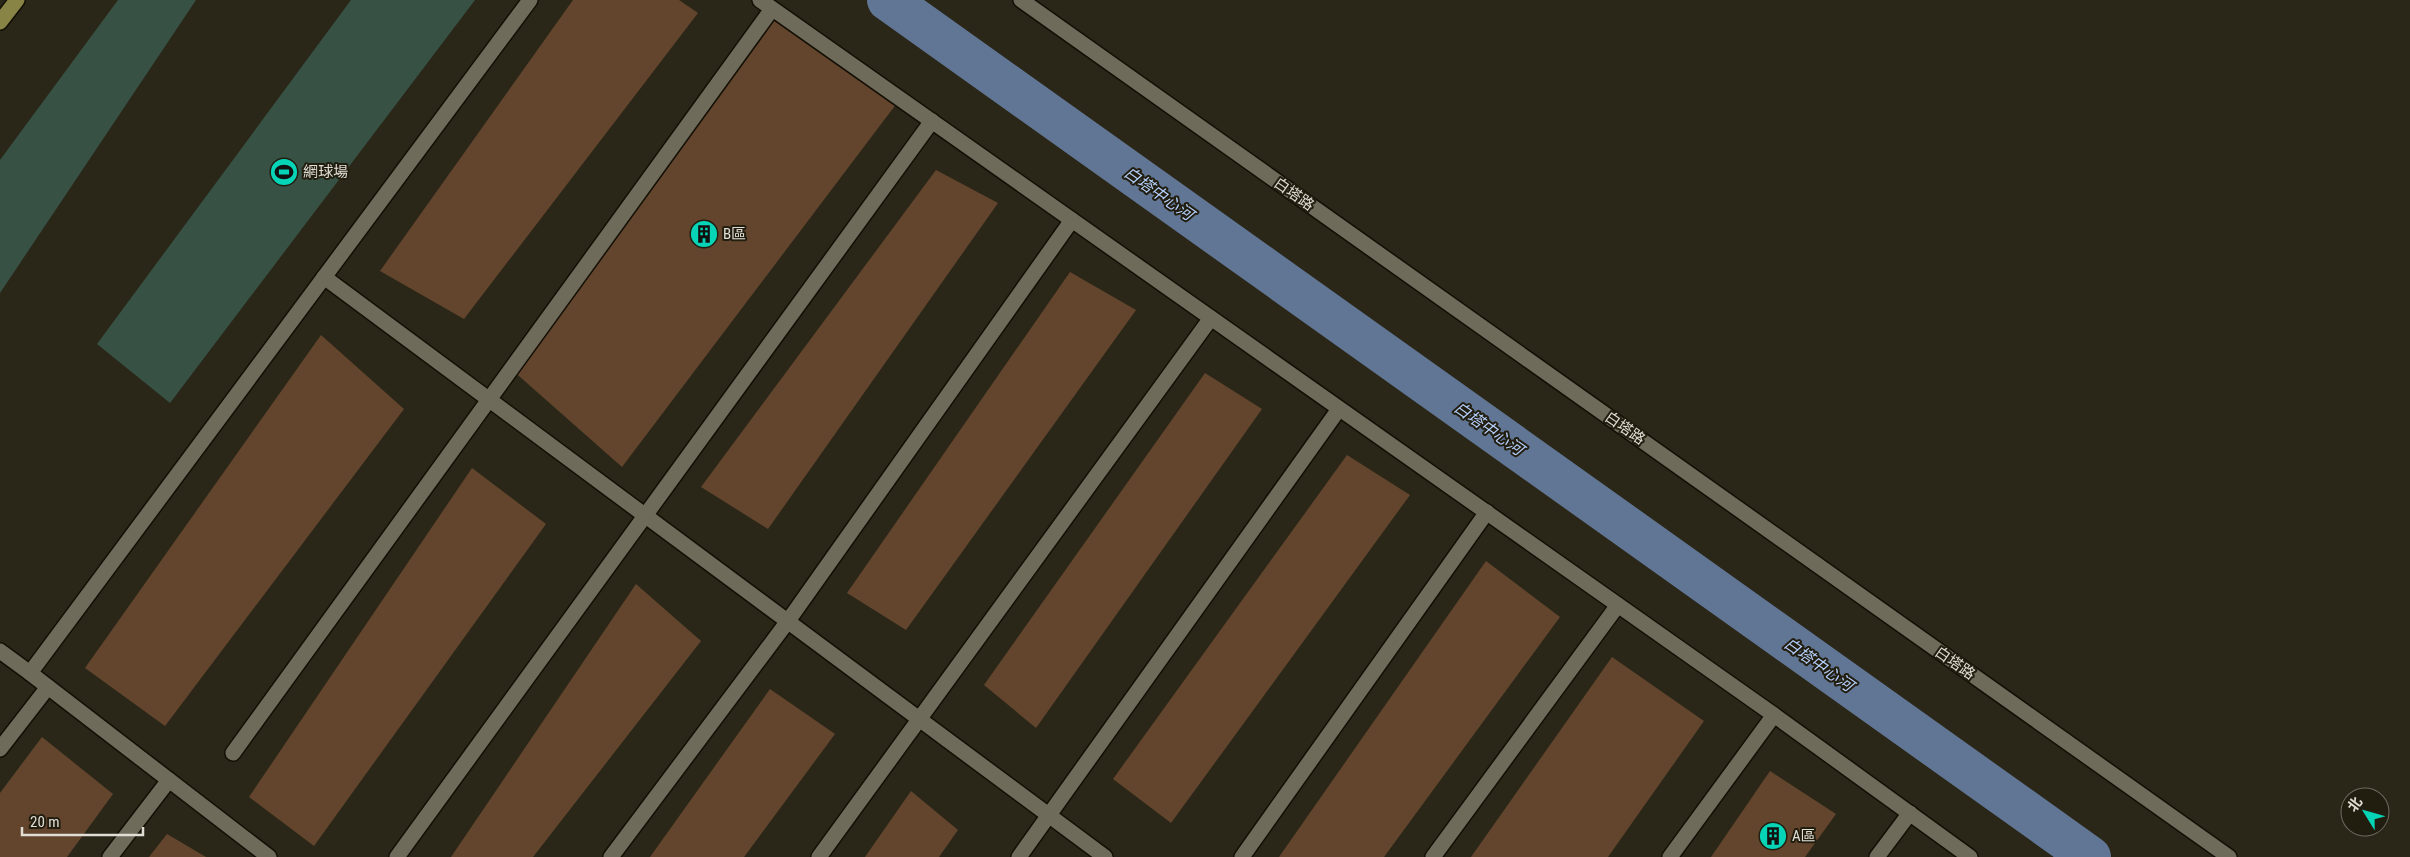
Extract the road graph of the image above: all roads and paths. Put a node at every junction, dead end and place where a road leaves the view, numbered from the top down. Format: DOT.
graph roads {
  1 [pos="17,0"];
  2 [pos="530,0"];
  3 [pos="1021,0"];
  4 [pos="766,4"];
  5 [pos="0,22"];
  6 [pos="932,121"];
  7 [pos="1072,220"];
  8 [pos="324,277"];
  9 [pos="1211,318"];
  10 [pos="489,399"];
  11 [pos="1339,408"];
  12 [pos="1487,512"];
  13 [pos="646,516"];
  14 [pos="1618,605"];
  15 [pos="788,621"];
  16 [pos="0,651"];
  17 [pos="30,673"];
  18 [pos="48,687"];
  19 [pos="1774,715"];
  20 [pos="920,719"];
  21 [pos="0,749"];
  22 [pos="233,753"];
  23 [pos="169,780"];
  24 [pos="1910,813"];
  25 [pos="1049,815"];
  26 [pos="110,857"];
  27 [pos="269,857"];
  28 [pos="398,857"];
  29 [pos="610,857"];
  30 [pos="819,857"];
  31 [pos="1019,857"];
  32 [pos="1105,857"];
  33 [pos="1242,857"];
  34 [pos="1432,857"];
  35 [pos="1670,857"];
  36 [pos="1877,857"];
  37 [pos="1970,857"];
  38 [pos="2228,857"];
  1 -- 5 [label="main road"];
  2 -- 8 [label="street"];
  3 -- 38 [label="street, 白塔路"];
  4 -- 6 [label="street"];
  4 -- 10 [label="street"];
  6 -- 7 [label="street"];
  6 -- 13 [label="street"];
  7 -- 9 [label="street"];
  7 -- 15 [label="street"];
  8 -- 10 [label="street"];
  8 -- 17 [label="street"];
  9 -- 11 [label="street"];
  9 -- 20 [label="street"];
  10 -- 13 [label="street"];
  10 -- 22 [label="street"];
  11 -- 12 [label="street"];
  11 -- 25 [label="street"];
  12 -- 14 [label="street"];
  12 -- 33 [label="street"];
  13 -- 15 [label="street"];
  13 -- 28 [label="street"];
  14 -- 19 [label="street"];
  14 -- 34 [label="street"];
  15 -- 20 [label="street"];
  15 -- 29 [label="street"];
  16 -- 17 [label="street"];
  17 -- 18 [label="street"];
  18 -- 21 [label="street"];
  18 -- 23 [label="street"];
  19 -- 24 [label="street"];
  19 -- 35 [label="street"];
  20 -- 25 [label="street"];
  20 -- 30 [label="street"];
  23 -- 26 [label="street"];
  23 -- 27 [label="street"];
  24 -- 36 [label="street"];
  24 -- 37 [label="street"];
  25 -- 31 [label="street"];
  25 -- 32 [label="street"];
}
